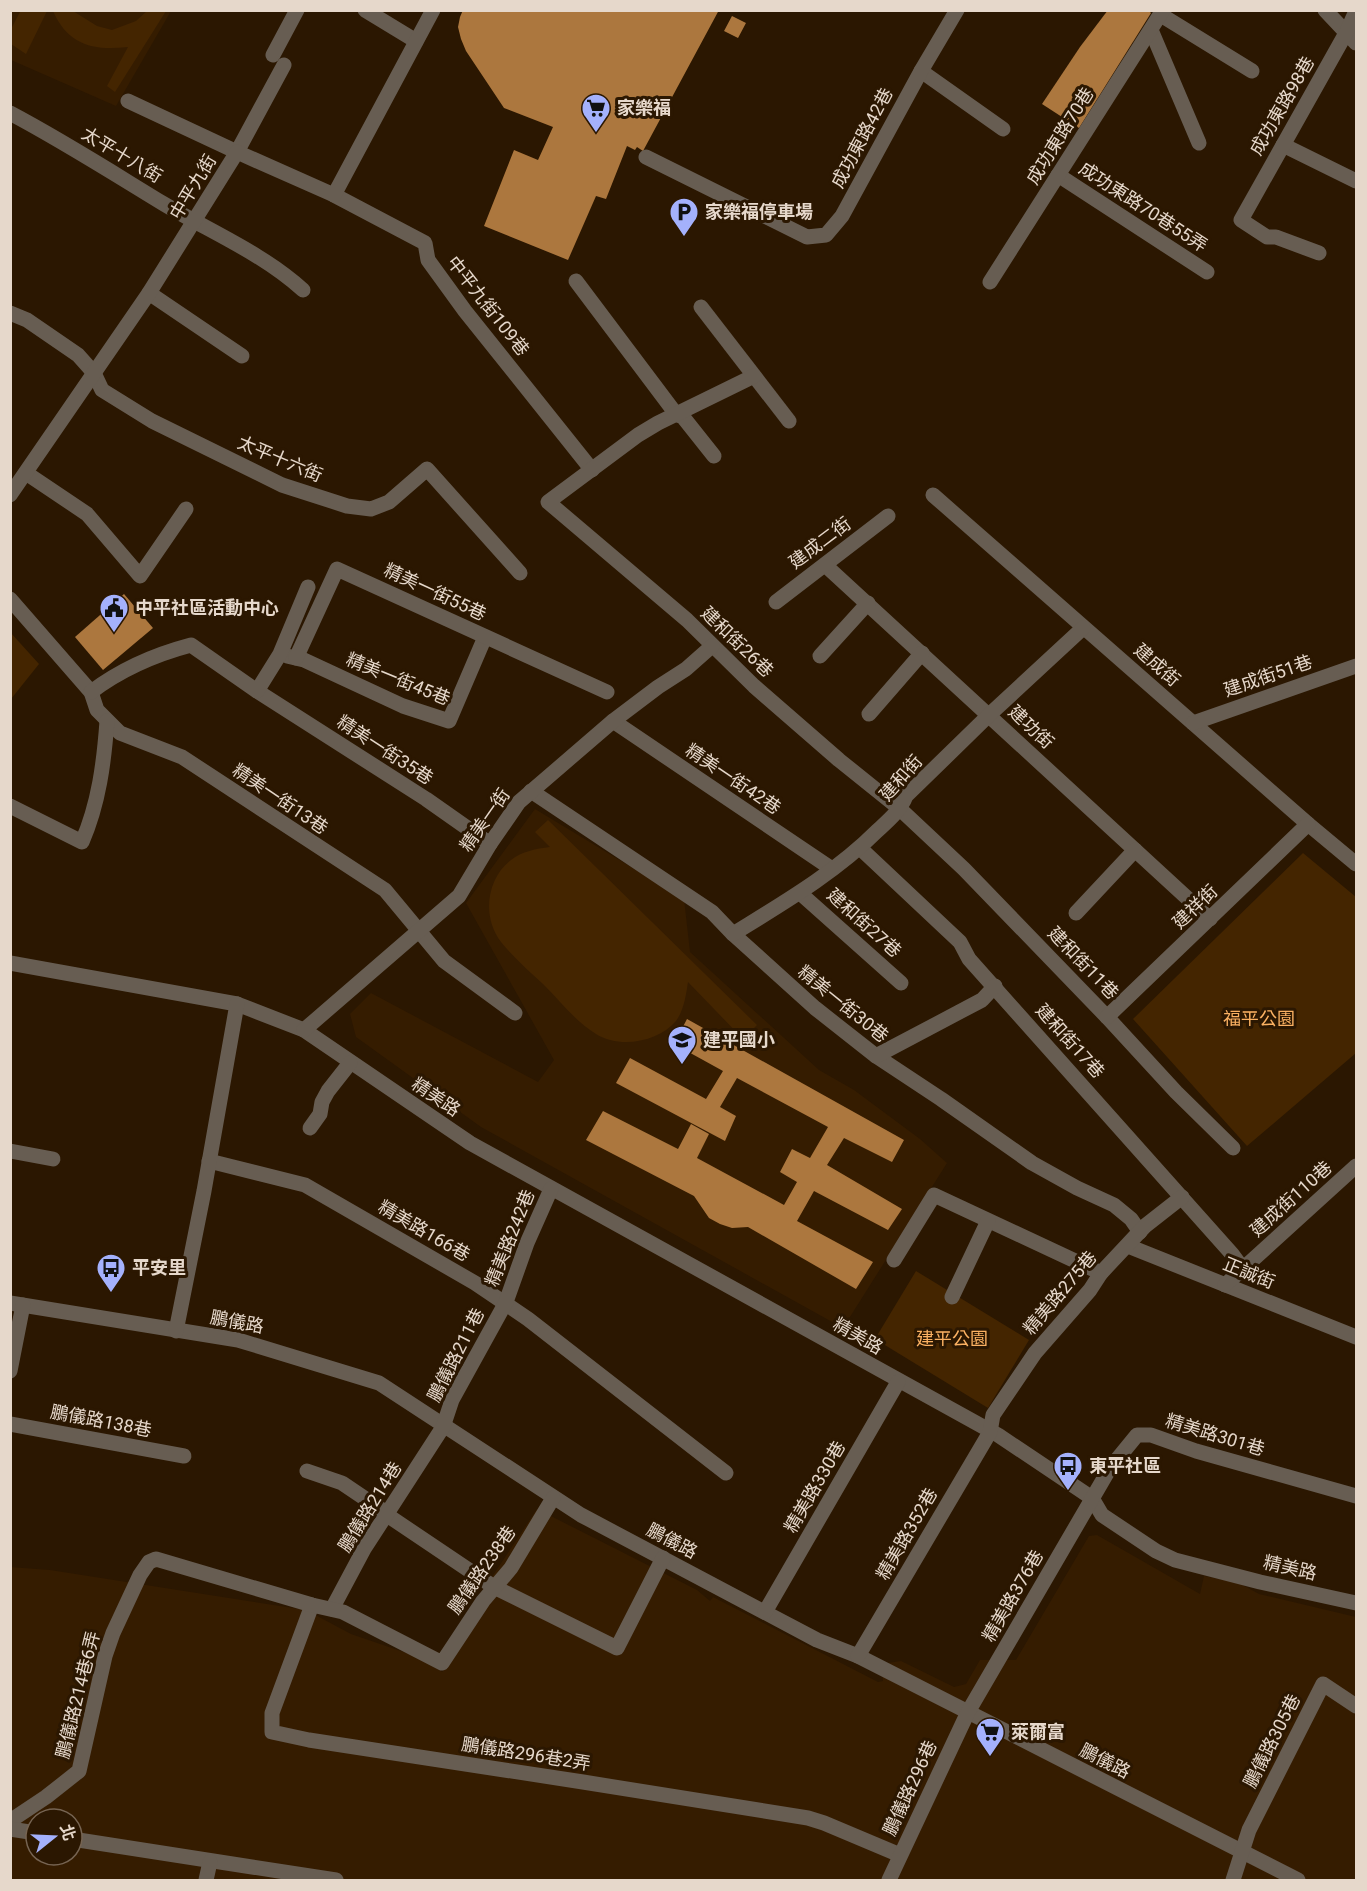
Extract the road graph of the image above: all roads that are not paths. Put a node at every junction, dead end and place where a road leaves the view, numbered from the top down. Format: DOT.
graph roads {
  1 [pos="297,10"];
  2 [pos="365,10"];
  3 [pos="433,10"];
  4 [pos="957,10"];
  5 [pos="1325,10"];
  6 [pos="1356,11"];
  7 [pos="1162,13"];
  8 [pos="1150,30"];
  9 [pos="1351,38"];
  10 [pos="416,41"];
  11 [pos="1252,70"];
  12 [pos="921,71"];
  13 [pos="128,101"];
  14 [pos="10,113"];
  15 [pos="1004,129"];
  16 [pos="1199,143"];
  17 [pos="1283,145"];
  18 [pos="237,153"];
  19 [pos="646,156"];
  20 [pos="1058,175"];
  21 [pos="1356,181"];
  22 [pos="334,195"];
  23 [pos="196,220"];
  24 [pos="1319,253"];
  25 [pos="1207,272"];
  26 [pos="576,281"];
  27 [pos="990,282"];
  28 [pos="303,290"];
  29 [pos="149,293"];
  30 [pos="701,307"];
  31 [pos="10,313"];
  32 [pos="242,356"];
  33 [pos="94,373"];
  34 [pos="754,376"];
  35 [pos="676,414"];
  36 [pos="789,422"];
  37 [pos="714,456"];
  38 [pos="592,470"];
  39 [pos="26,473"];
  40 [pos="10,495"];
  41 [pos="933,495"];
  42 [pos="186,509"];
  43 [pos="888,516"];
  44 [pos="825,565"];
  45 [pos="520,573"];
  46 [pos="308,587"];
  47 [pos="10,599"];
  48 [pos="776,602"];
  49 [pos="868,603"];
  50 [pos="1083,628"];
  51 [pos="485,637"];
  52 [pos="712,646"];
  53 [pos="922,653"];
  54 [pos="280,654"];
  55 [pos="820,656"];
  56 [pos="296,658"];
  57 [pos="1356,666"];
  58 [pos="257,691"];
  59 [pos="92,692"];
  60 [pos="607,692"];
  61 [pos="869,714"];
  62 [pos="989,715"];
  63 [pos="107,721"];
  64 [pos="613,721"];
  65 [pos="1193,723"];
  66 [pos="531,791"];
  67 [pos="10,806"];
  68 [pos="900,809"];
  69 [pos="1308,825"];
  70 [pos="490,844"];
  71 [pos="860,848"];
  72 [pos="1135,850"];
  73 [pos="1356,864"];
  74 [pos="831,869"];
  75 [pos="800,893"];
  76 [pos="1076,913"];
  77 [pos="1210,920"];
  78 [pos="418,929"];
  79 [pos="733,934"];
  80 [pos="10,963"];
  81 [pos="901,983"];
  82 [pos="995,986"];
  83 [pos="237,1004"];
  84 [pos="515,1013"];
  85 [pos="1107,1017"];
  86 [pos="304,1030"];
  87 [pos="876,1056"];
  88 [pos="350,1063"];
  89 [pos="310,1128"];
  90 [pos="1233,1148"];
  91 [pos="10,1151"];
  92 [pos="54,1159"];
  93 [pos="209,1161"];
  94 [pos="1356,1166"];
  95 [pos="551,1188"];
  96 [pos="1182,1197"];
  97 [pos="988,1221"];
  98 [pos="1140,1232"];
  99 [pos="1128,1246"];
  100 [pos="894,1260"];
  101 [pos="1243,1269"];
  102 [pos="1101,1273"];
  103 [pos="1225,1285"];
  104 [pos="952,1297"];
  105 [pos="506,1302"];
  106 [pos="17,1304"];
  107 [pos="176,1331"];
  108 [pos="1356,1337"];
  109 [pos="10,1371"];
  110 [pos="898,1382"];
  111 [pos="10,1424"];
  112 [pos="443,1427"];
  113 [pos="990,1431"];
  114 [pos="184,1456"];
  115 [pos="307,1471"];
  116 [pos="726,1473"];
  117 [pos="1356,1496"];
  118 [pos="553,1498"];
  119 [pos="1092,1498"];
  120 [pos="387,1515"];
  121 [pos="663,1558"];
  122 [pos="494,1587"];
  123 [pos="1356,1603"];
  124 [pos="312,1605"];
  125 [pos="332,1609"];
  126 [pos="765,1612"];
  127 [pos="858,1656"];
  128 [pos="442,1664"];
  129 [pos="1356,1706"];
  130 [pos="968,1712"];
  131 [pos="10,1821"];
  132 [pos="84,1841"];
  133 [pos="1241,1852"];
  134 [pos="900,1856"];
  135 [pos="210,1862"];
  136 [pos="206,1881"];
  137 [pos="336,1881"];
  138 [pos="889,1881"];
  139 [pos="1233,1881"];
  140 [pos="1298,1881"];
  1 -- 18 [label="street"];
  2 -- 10 [label="street"];
  3 -- 10 [label="street"];
  4 -- 12 [label="street, 成功東路42巷"];
  5 -- 9 [label="street"];
  6 -- 9 [label="street, 成功東路98巷"];
  7 -- 8 [label="street, 成功東路70巷"];
  7 -- 11 [label="street"];
  8 -- 16 [label="street"];
  8 -- 20 [label="street, 成功東路70巷"];
  9 -- 17 [label="street, 成功東路98巷"];
  10 -- 22 [label="street"];
  12 -- 15 [label="street"];
  12 -- 19 [label="street, 成功東路42巷"];
  13 -- 18 [label="street"];
  14 -- 23 [label="street, 太平十八街"];
  17 -- 21 [label="street"];
  17 -- 24 [label="street, 成功東路98巷"];
  18 -- 22 [label="street, 中平九街"];
  18 -- 23 [label="street, 中平九街"];
  20 -- 25 [label="street, 成功東路70巷55弄"];
  20 -- 27 [label="street, 成功東路70巷"];
  22 -- 38 [label="street, 中平九街109巷"];
  23 -- 28 [label="street, 太平十八街"];
  23 -- 29 [label="street, 中平九街"];
  26 -- 35 [label="street"];
  29 -- 32 [label="street"];
  29 -- 33 [label="street, 中平九街"];
  30 -- 34 [label="street"];
  31 -- 33 [label="street, 太平十六街"];
  33 -- 39 [label="street, 中平九街"];
  33 -- 45 [label="street, 太平十六街"];
  34 -- 35 [label="street"];
  34 -- 36 [label="street"];
  35 -- 37 [label="street"];
  35 -- 38 [label="street"];
  38 -- 52 [label="street, 建和街26巷"];
  39 -- 40 [label="street, 中平九街"];
  39 -- 42 [label="street"];
  41 -- 50 [label="street, 建成街"];
  43 -- 44 [label="street, 建成二街"];
  44 -- 48 [label="street, 建成二街"];
  44 -- 49 [label="street, 建功街"];
  46 -- 54 [label="street"];
  47 -- 59 [label="street, 精美一街13巷"];
  49 -- 53 [label="street, 建功街"];
  49 -- 55 [label="street"];
  50 -- 62 [label="street, 建和街"];
  50 -- 65 [label="street, 建成街"];
  51 -- 56 [label="street, 精美一街45巷"];
  51 -- 56 [label="street, 精美一街55巷"];
  51 -- 60 [label="street, 精美一街55巷"];
  52 -- 64 [label="street, 精美一街"];
  52 -- 68 [label="street, 建和街26巷"];
  53 -- 61 [label="street"];
  53 -- 62 [label="street, 建功街"];
  54 -- 56 [label="street, 精美一街45巷"];
  54 -- 58 [label="street"];
  57 -- 65 [label="street, 建成街51巷"];
  58 -- 59 [label="street, 精美一街35巷"];
  58 -- 70 [label="street, 精美一街35巷"];
  59 -- 63 [label="street, 精美一街13巷"];
  62 -- 68 [label="street, 建和街"];
  62 -- 72 [label="street, 建功街"];
  63 -- 67 [label="street"];
  63 -- 78 [label="street, 精美一街13巷"];
  64 -- 66 [label="street, 精美一街"];
  64 -- 74 [label="street, 精美一街42巷"];
  65 -- 69 [label="street, 建成街"];
  66 -- 70 [label="street, 精美一街"];
  66 -- 79 [label="street, 精美一街30巷"];
  68 -- 71 [label="street, 建和街"];
  68 -- 85 [label="street, 建和街11巷"];
  69 -- 73 [label="street, 建成街"];
  69 -- 77 [label="street, 建祥街"];
  70 -- 78 [label="street, 精美一街"];
  71 -- 74 [label="street, 建和街"];
  71 -- 82 [label="street, 建和街17巷"];
  72 -- 76 [label="street"];
  72 -- 77 [label="street, 建功街"];
  74 -- 75 [label="street, 建和街"];
  75 -- 79 [label="street, 建和街"];
  75 -- 81 [label="street, 建和街27巷"];
  77 -- 85 [label="street, 建祥街"];
  78 -- 84 [label="street, 精美一街13巷"];
  78 -- 86 [label="street, 精美一街"];
  79 -- 87 [label="street, 精美一街30巷"];
  80 -- 83 [label="street, 精美路"];
  82 -- 87 [label="street"];
  82 -- 96 [label="street, 建和街17巷"];
  83 -- 86 [label="street, 精美路"];
  83 -- 93 [label="street"];
  85 -- 90 [label="street, 建和街11巷"];
  86 -- 88 [label="street, 精美路"];
  87 -- 98 [label="street, 精美一街30巷"];
  88 -- 89 [label="street"];
  88 -- 95 [label="street, 精美路"];
  91 -- 92 [label="street"];
  93 -- 105 [label="street, 精美路166巷"];
  93 -- 107 [label="street"];
  94 -- 101 [label="street, 建成街110巷"];
  95 -- 105 [label="street, 精美路242巷"];
  95 -- 110 [label="street, 精美路"];
  96 -- 98 [label="street, 精美路275巷"];
  96 -- 101 [label="street, 建和街17巷"];
  97 -- 100 [label="street"];
  97 -- 102 [label="street"];
  97 -- 104 [label="street"];
  98 -- 99 [label="street, 精美路275巷"];
  99 -- 102 [label="street, 精美路275巷"];
  99 -- 103 [label="street, 正誠街"];
  101 -- 103 [label="street, 建成街110巷"];
  102 -- 113 [label="street, 精美路275巷"];
  103 -- 108 [label="street, 正誠街"];
  105 -- 112 [label="street, 鵬儀路211巷"];
  105 -- 116 [label="street, 精美路166巷"];
  106 -- 107 [label="street, 鵬儀路"];
  106 -- 109 [label="street"];
  107 -- 112 [label="street, 鵬儀路"];
  110 -- 113 [label="street, 精美路"];
  110 -- 126 [label="street, 精美路330巷"];
  111 -- 114 [label="street, 鵬儀路138巷"];
  112 -- 118 [label="street, 鵬儀路"];
  112 -- 120 [label="street, 鵬儀路214巷"];
  113 -- 119 [label="street, 精美路"];
  113 -- 127 [label="street, 精美路352巷"];
  115 -- 120 [label="street"];
  117 -- 119 [label="street, 精美路301巷"];
  118 -- 121 [label="street, 鵬儀路"];
  118 -- 122 [label="street, 鵬儀路238巷"];
  119 -- 123 [label="street, 精美路"];
  119 -- 130 [label="street, 精美路376巷"];
  120 -- 122 [label="street"];
  120 -- 125 [label="street, 鵬儀路214巷"];
  121 -- 122 [label="street"];
  121 -- 126 [label="street, 鵬儀路"];
  122 -- 128 [label="street, 鵬儀路238巷"];
  124 -- 125 [label="street, 鵬儀路214巷6弄"];
  124 -- 131 [label="street, 鵬儀路214巷6弄"];
  124 -- 134 [label="street, 鵬儀路296巷2弄"];
  125 -- 128 [label="street, 鵬儀路214巷6弄"];
  126 -- 127 [label="street, 鵬儀路"];
  127 -- 130 [label="street, 鵬儀路"];
  129 -- 133 [label="street, 鵬儀路305巷"];
  130 -- 133 [label="street, 鵬儀路"];
  130 -- 134 [label="street, 鵬儀路296巷"];
  132 -- 135 [label="street"];
  133 -- 139 [label="street"];
  133 -- 140 [label="street, 鵬儀路"];
  134 -- 138 [label="street, 鵬儀路296巷"];
  135 -- 136 [label="street"];
  135 -- 137 [label="street"];
}
